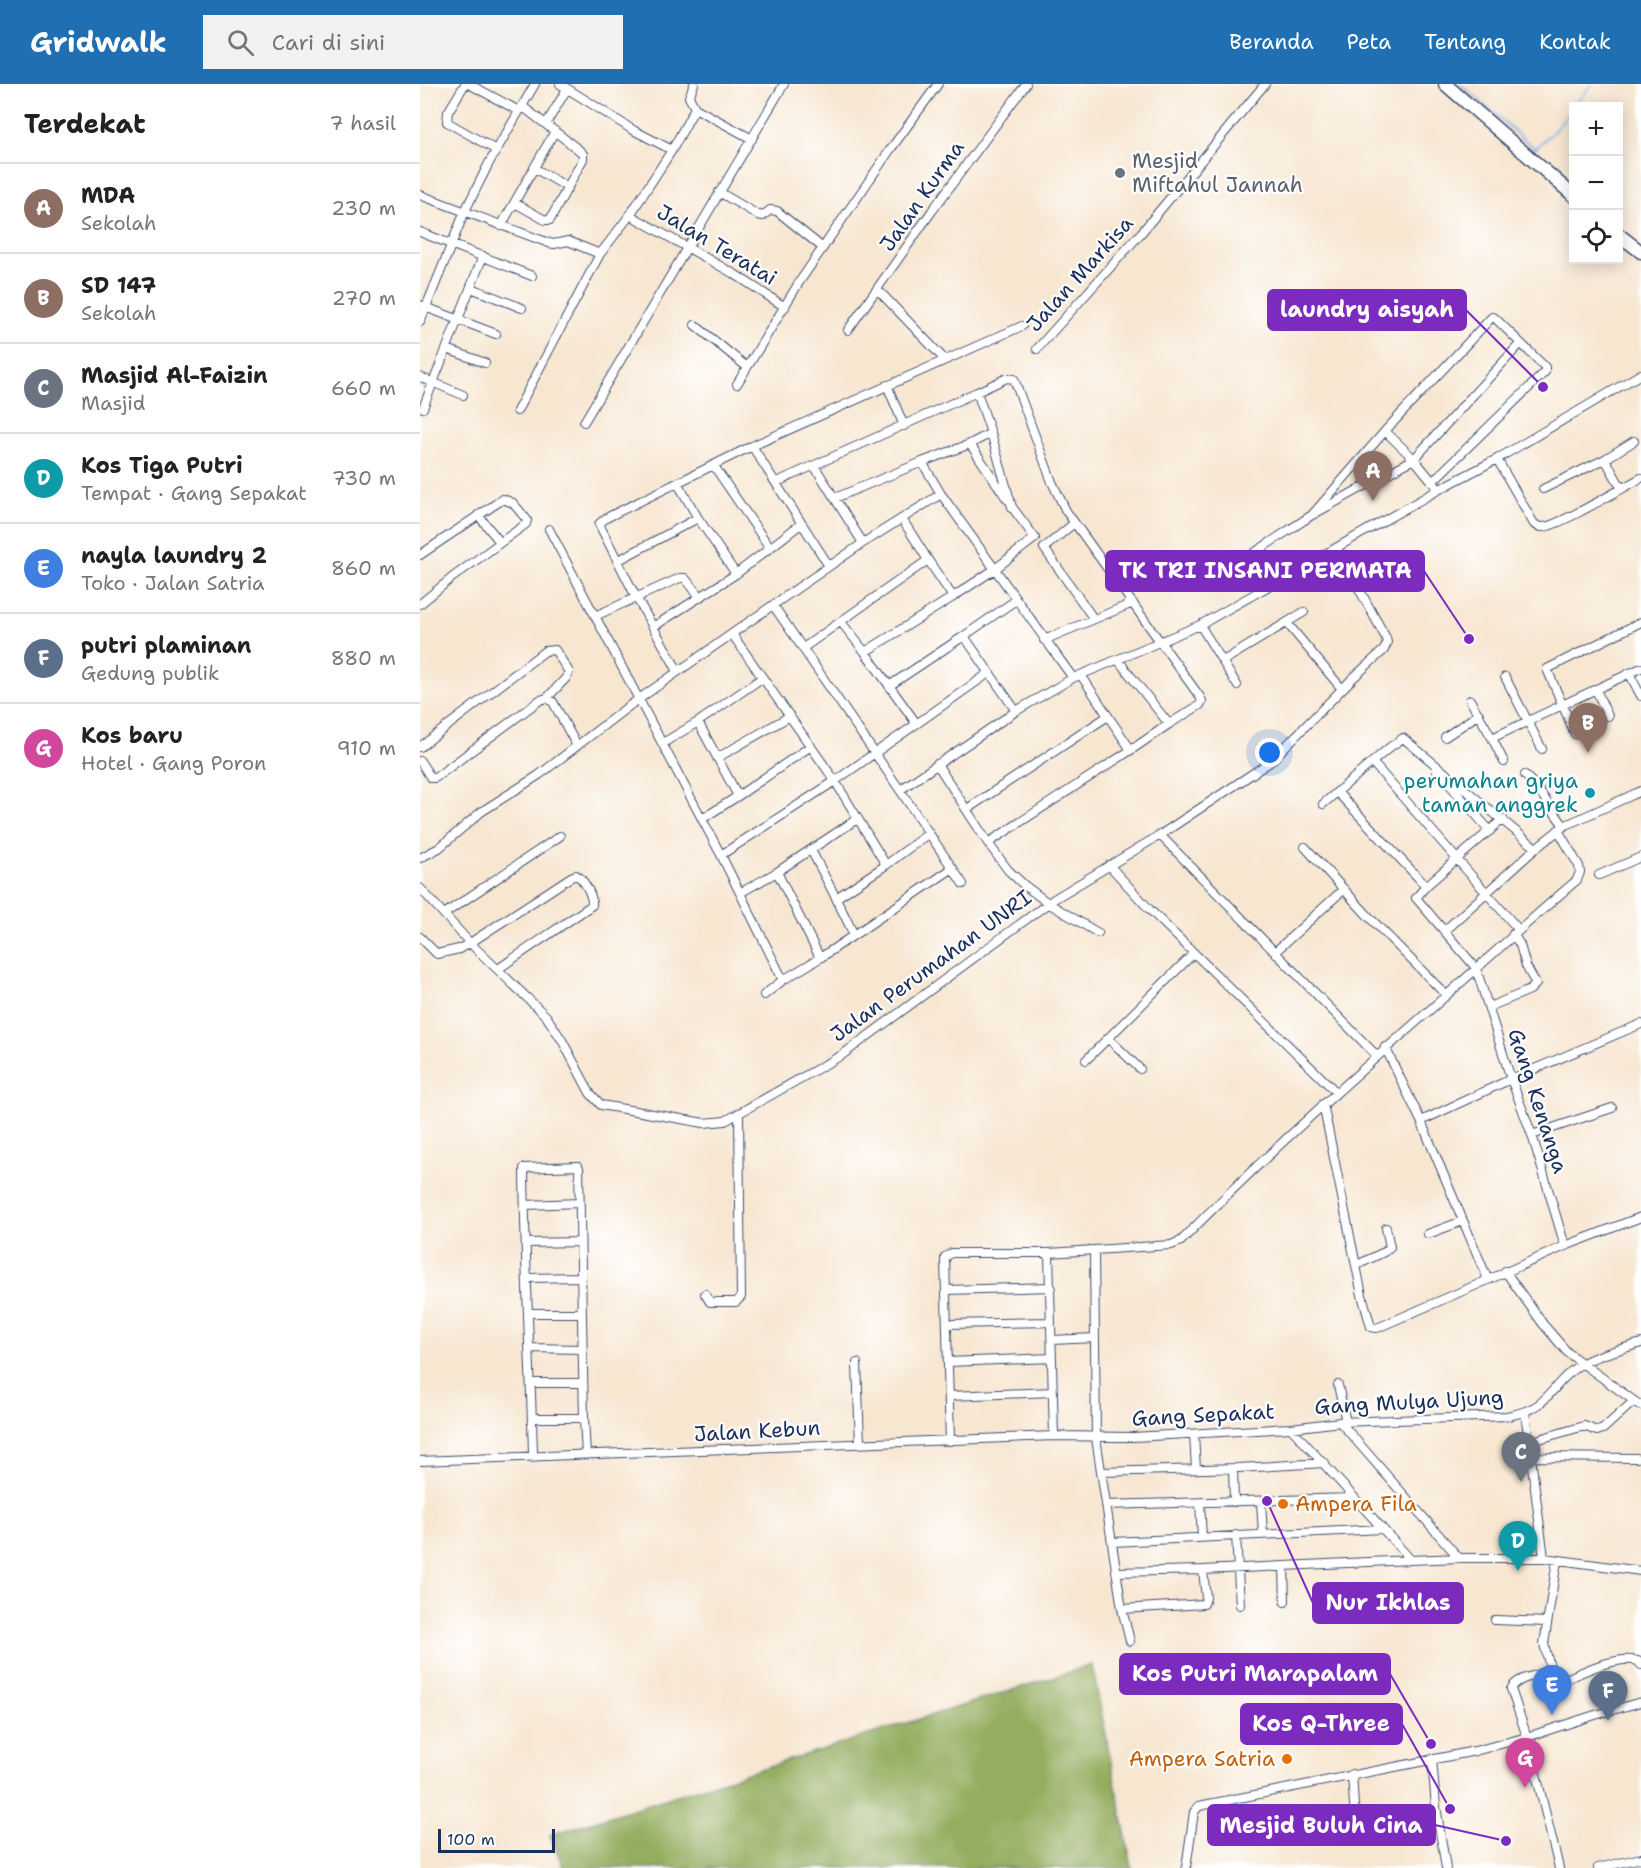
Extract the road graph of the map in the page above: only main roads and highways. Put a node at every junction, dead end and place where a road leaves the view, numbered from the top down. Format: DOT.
graph roads {
  1 [pos="1445,84"];
  2 [pos="1569,192"];
  3 [pos="1623,238"];
  4 [pos="1641,252"];
  1 -- 2 [label="highway"];
  3 -- 4 [label="highway"];
}
